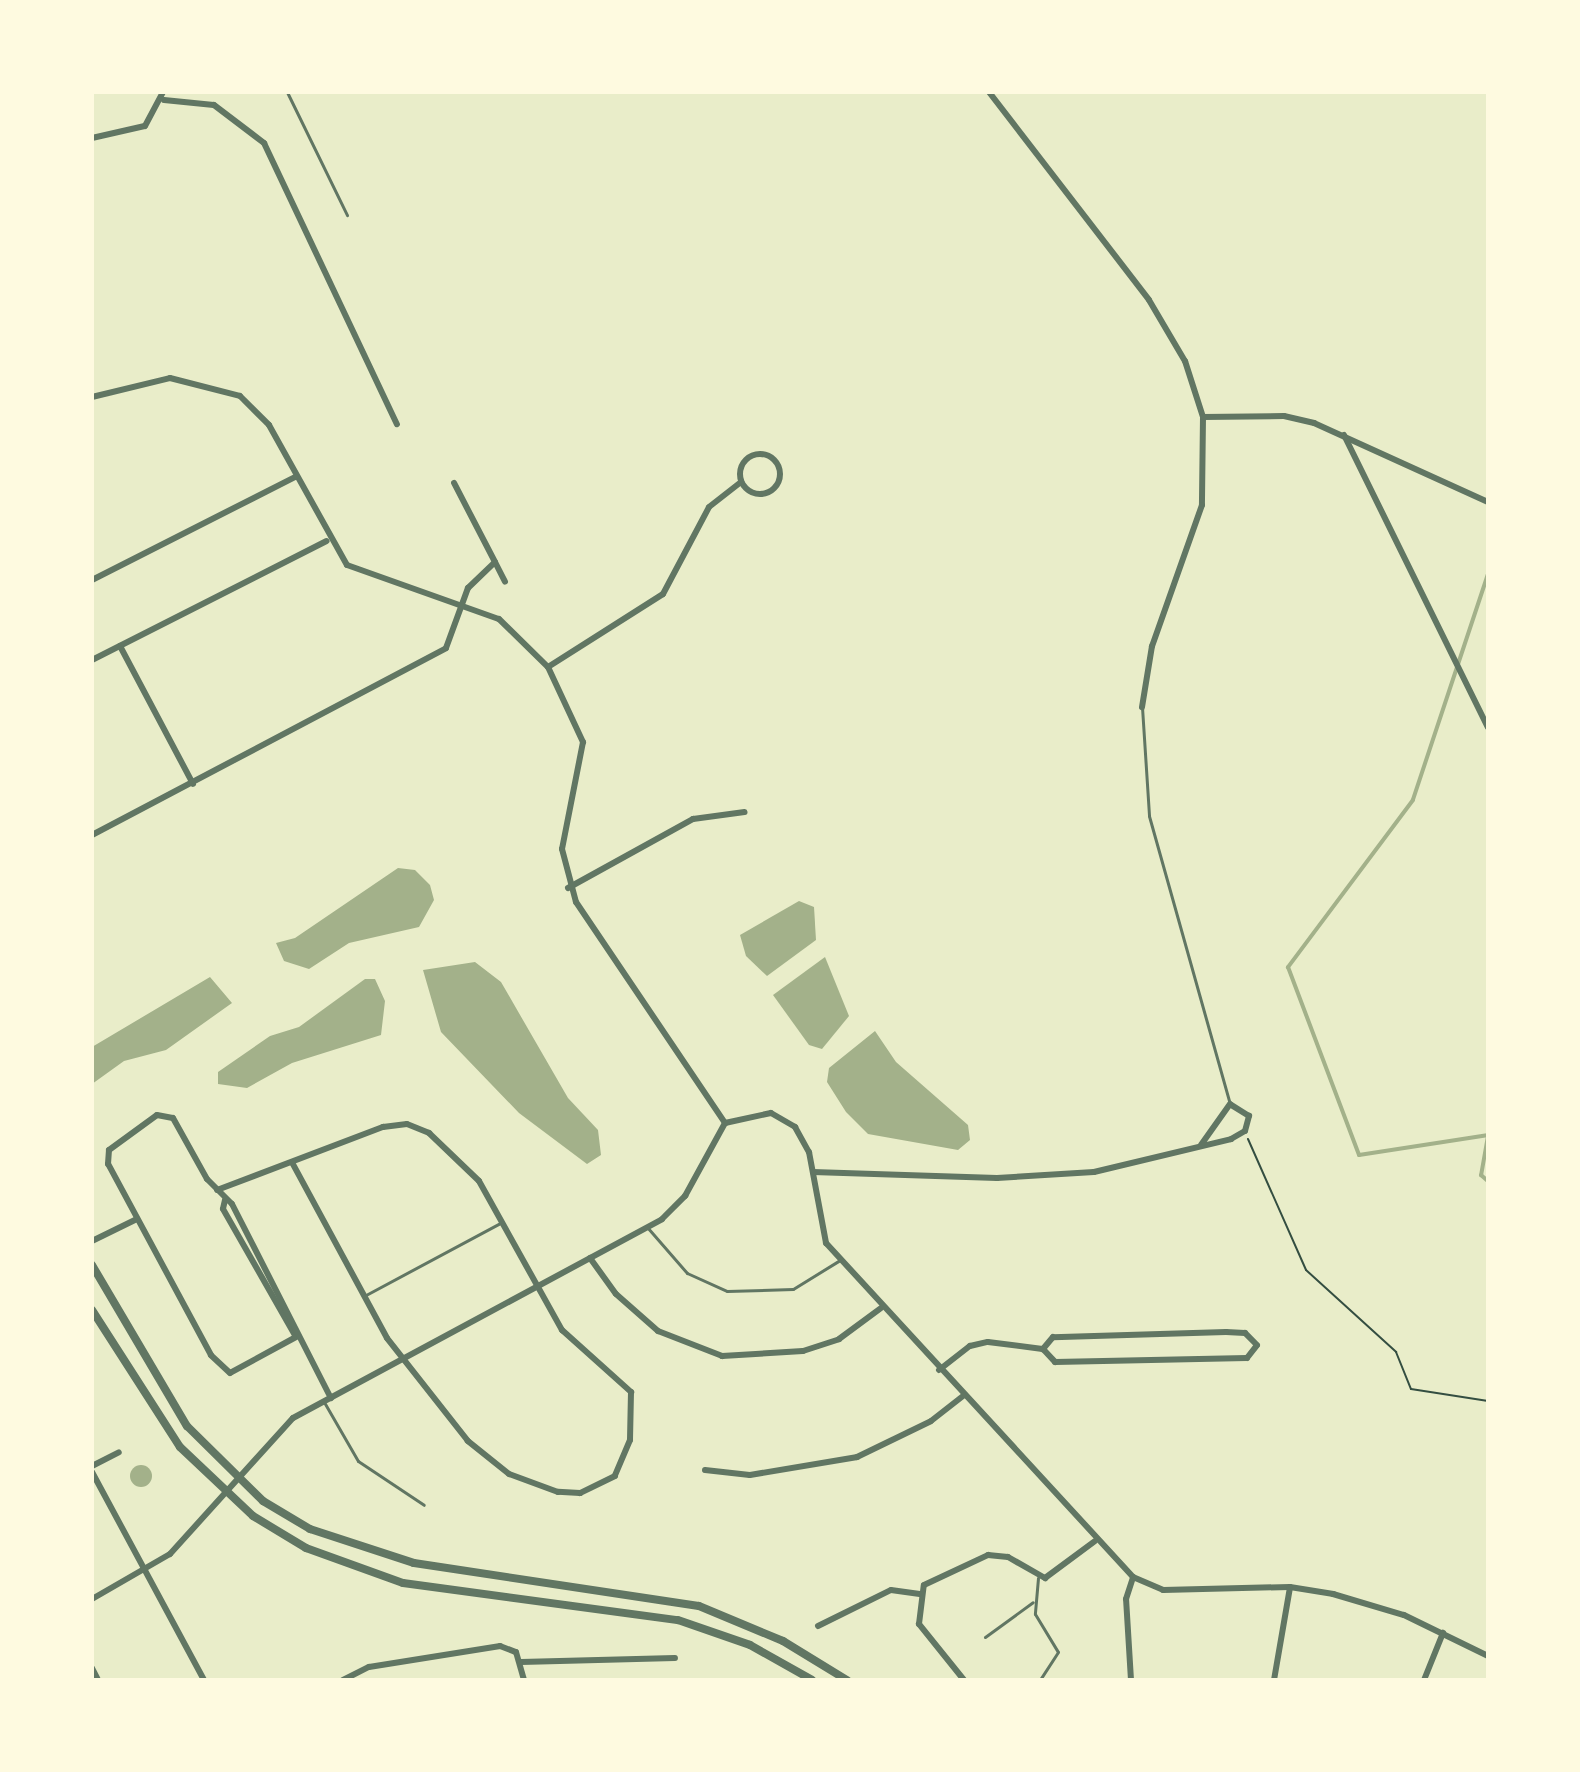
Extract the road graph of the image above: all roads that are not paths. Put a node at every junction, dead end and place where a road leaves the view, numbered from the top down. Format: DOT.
graph roads {
  1 [pos="287,92"];
  2 [pos="989,92"];
  3 [pos="164,96"];
  4 [pos="92,138"];
  5 [pos="347,215"];
  6 [pos="92,397"];
  7 [pos="1203,417"];
  8 [pos="397,424"];
  9 [pos="1344,435"];
  10 [pos="295,477"];
  11 [pos="741,482"];
  12 [pos="454,483"];
  13 [pos="1488,502"];
  14 [pos="327,541"];
  15 [pos="495,562"];
  16 [pos="92,580"];
  17 [pos="505,582"];
  18 [pos="462,604"];
  19 [pos="120,646"];
  20 [pos="92,660"];
  21 [pos="548,667"];
  22 [pos="1142,707"];
  23 [pos="1488,728"];
  24 [pos="193,784"];
  25 [pos="745,812"];
  26 [pos="92,835"];
  27 [pos="568,888"];
  28 [pos="1230,1104"];
  29 [pos="725,1123"];
  30 [pos="1201,1145"];
  31 [pos="292,1162"];
  32 [pos="813,1172"];
  33 [pos="217,1190"];
  34 [pos="137,1219"];
  35 [pos="502,1222"];
  36 [pos="647,1227"];
  37 [pos="92,1241"];
  38 [pos="590,1258"];
  39 [pos="840,1260"];
  40 [pos="92,1265"];
  41 [pos="536,1288"];
  42 [pos="364,1296"];
  43 [pos="881,1308"];
  44 [pos="92,1310"];
  45 [pos="296,1337"];
  46 [pos="1043,1349"];
  47 [pos="401,1361"];
  48 [pos="939,1370"];
  49 [pos="963,1396"];
  50 [pos="327,1400"];
  51 [pos="119,1452"];
  52 [pos="92,1469"];
  53 [pos="705,1470"];
  54 [pos="236,1478"];
  55 [pos="224,1491"];
  56 [pos="424,1505"];
  57 [pos="1095,1541"];
  58 [pos="145,1571"];
  59 [pos="1133,1577"];
  60 [pos="1038,1578"];
  61 [pos="1290,1587"];
  62 [pos="920,1594"];
  63 [pos="92,1599"];
  64 [pos="1033,1602"];
  65 [pos="818,1626"];
  66 [pos="1443,1633"];
  67 [pos="985,1637"];
  68 [pos="1488,1656"];
  69 [pos="675,1658"];
  70 [pos="521,1662"];
  71 [pos="92,1668"];
  72 [pos="98,1680"];
  73 [pos="204,1680"];
  74 [pos="343,1680"];
  75 [pos="524,1680"];
  76 [pos="812,1680"];
  77 [pos="847,1680"];
  78 [pos="964,1680"];
  79 [pos="1040,1680"];
  80 [pos="1131,1680"];
  81 [pos="1274,1680"];
  82 [pos="1424,1680"];
  1 -- 5 [label="lane"];
  2 -- 7 [label="street"];
  3 -- 4 [label="street"];
  3 -- 8 [label="street"];
  6 -- 10 [label="street"];
  7 -- 9 [label="street"];
  7 -- 22 [label="street"];
  9 -- 13 [label="street"];
  9 -- 23 [label="street"];
  10 -- 14 [label="street"];
  10 -- 16 [label="street"];
  11 -- 11 [label="street"];
  11 -- 21 [label="street"];
  12 -- 15 [label="street"];
  14 -- 18 [label="street"];
  14 -- 19 [label="street"];
  15 -- 17 [label="street"];
  15 -- 18 [label="street"];
  18 -- 21 [label="street"];
  18 -- 24 [label="street"];
  19 -- 20 [label="street"];
  19 -- 24 [label="street"];
  21 -- 27 [label="street"];
  22 -- 28 [label="lane"];
  24 -- 26 [label="street"];
  25 -- 27 [label="street"];
  27 -- 29 [label="street"];
  28 -- 30 [label="street"];
  28 -- 30 [label="street"];
  29 -- 32 [label="street"];
  29 -- 36 [label="street"];
  30 -- 32 [label="street"];
  31 -- 33 [label="street"];
  31 -- 35 [label="street"];
  31 -- 42 [label="street"];
  32 -- 39 [label="street"];
  33 -- 34 [label="street"];
  33 -- 45 [label="street"];
  34 -- 37 [label="street"];
  34 -- 45 [label="street"];
  35 -- 41 [label="street"];
  35 -- 42 [label="lane"];
  36 -- 38 [label="street"];
  36 -- 39 [label="lane"];
  38 -- 41 [label="street"];
  38 -- 43 [label="street"];
  39 -- 43 [label="street"];
  40 -- 54 [label="street"];
  41 -- 47 [label="street"];
  41 -- 47 [label="street"];
  42 -- 47 [label="street"];
  43 -- 48 [label="street"];
  44 -- 55 [label="street"];
  45 -- 50 [label="street"];
  46 -- 46 [label="street"];
  46 -- 48 [label="street"];
  47 -- 50 [label="street"];
  48 -- 49 [label="street"];
  49 -- 53 [label="street"];
  49 -- 57 [label="street"];
  50 -- 54 [label="street"];
  50 -- 56 [label="lane"];
  51 -- 52 [label="street"];
  52 -- 58 [label="street"];
  54 -- 55 [label="street"];
  54 -- 77 [label="street"];
  55 -- 58 [label="street"];
  55 -- 76 [label="street"];
  57 -- 59 [label="street"];
  57 -- 60 [label="street"];
  58 -- 63 [label="street"];
  58 -- 73 [label="street"];
  59 -- 61 [label="street"];
  59 -- 80 [label="street"];
  60 -- 62 [label="street"];
  60 -- 64 [label="lane"];
  61 -- 66 [label="street"];
  61 -- 81 [label="street"];
  62 -- 65 [label="street"];
  62 -- 78 [label="street"];
  64 -- 67 [label="lane"];
  64 -- 79 [label="lane"];
  66 -- 68 [label="street"];
  66 -- 82 [label="street"];
  69 -- 70 [label="street"];
  70 -- 74 [label="street"];
  70 -- 75 [label="street"];
  71 -- 72 [label="street"];
}
